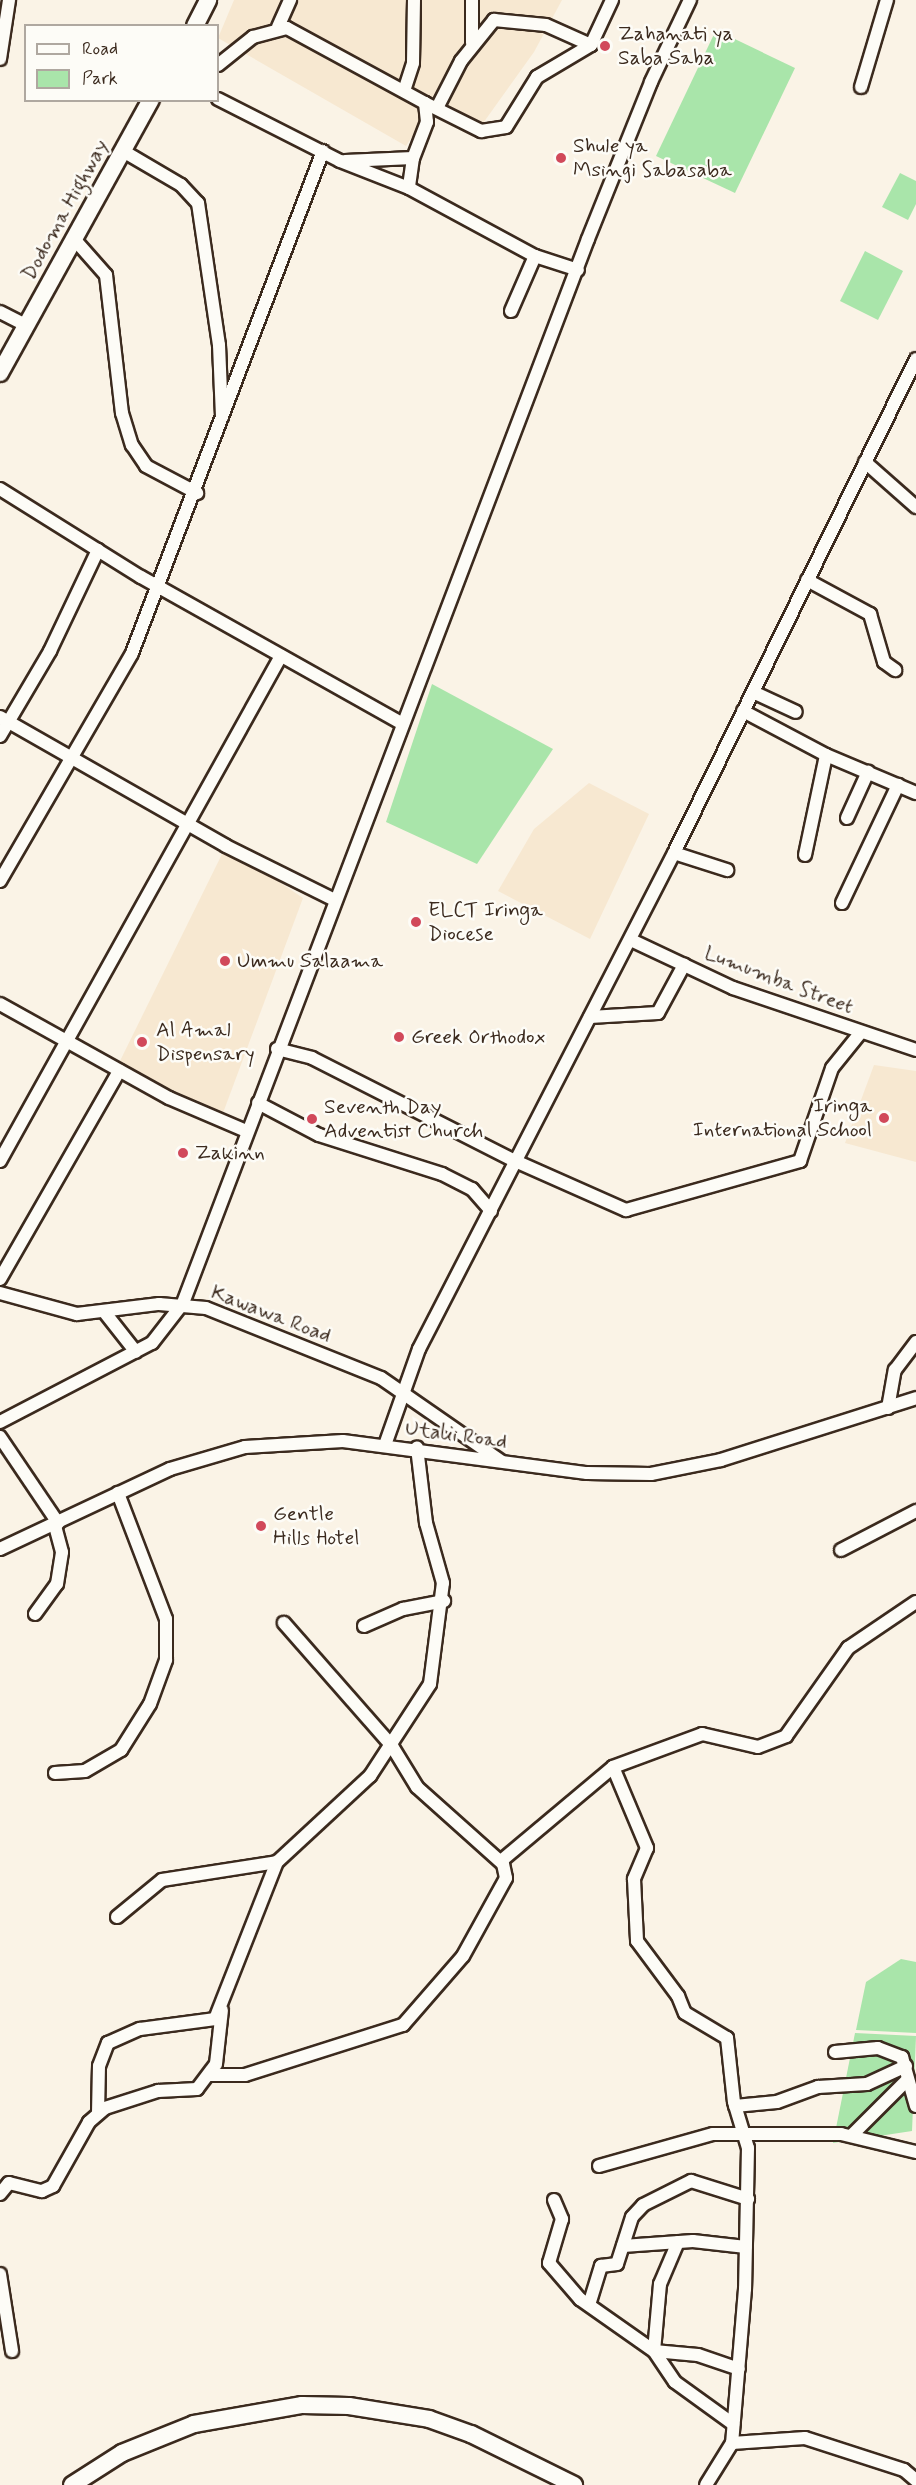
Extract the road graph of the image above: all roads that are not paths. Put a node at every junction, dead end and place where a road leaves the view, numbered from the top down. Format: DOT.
graph roads {
  1 [pos="9,0"];
  2 [pos="208,0"];
  3 [pos="290,0"];
  4 [pos="414,0"];
  5 [pos="472,0"];
  6 [pos="612,0"];
  7 [pos="690,0"];
  8 [pos="887,0"];
  9 [pos="196,24"];
  10 [pos="278,27"];
  11 [pos="472,44"];
  12 [pos="591,45"];
  13 [pos="0,59"];
  14 [pos="219,64"];
  15 [pos="861,87"];
  16 [pos="404,90"];
  17 [pos="219,99"];
  18 [pos="151,102"];
  19 [pos="424,103"];
  20 [pos="437,108"];
  21 [pos="323,151"];
  22 [pos="123,152"];
  23 [pos="413,158"];
  24 [pos="340,161"];
  25 [pos="409,188"];
  26 [pos="75,240"];
  27 [pos="536,256"];
  28 [pos="578,270"];
  29 [pos="511,311"];
  30 [pos="0,312"];
  31 [pos="26,325"];
  32 [pos="916,359"];
  33 [pos="0,373"];
  34 [pos="223,421"];
  35 [pos="865,462"];
  36 [pos="0,489"];
  37 [pos="197,493"];
  38 [pos="916,507"];
  39 [pos="98,550"];
  40 [pos="807,580"];
  41 [pos="157,586"];
  42 [pos="281,656"];
  43 [pos="895,670"];
  44 [pos="753,692"];
  45 [pos="743,711"];
  46 [pos="796,712"];
  47 [pos="4,719"];
  48 [pos="403,724"];
  49 [pos="0,736"];
  50 [pos="826,755"];
  51 [pos="72,758"];
  52 [pos="868,772"];
  53 [pos="898,785"];
  54 [pos="916,793"];
  55 [pos="847,818"];
  56 [pos="186,823"];
  57 [pos="674,853"];
  58 [pos="806,855"];
  59 [pos="727,870"];
  60 [pos="0,881"];
  61 [pos="333,899"];
  62 [pos="842,903"];
  63 [pos="631,940"];
  64 [pos="684,965"];
  65 [pos="0,1004"];
  66 [pos="590,1017"];
  67 [pos="861,1032"];
  68 [pos="66,1041"];
  69 [pos="277,1049"];
  70 [pos="916,1050"];
  71 [pos="119,1071"];
  72 [pos="258,1103"];
  73 [pos="246,1131"];
  74 [pos="513,1160"];
  75 [pos="0,1161"];
  76 [pos="491,1211"];
  77 [pos="0,1279"];
  78 [pos="0,1293"];
  79 [pos="183,1303"];
  80 [pos="106,1314"];
  81 [pos="916,1342"];
  82 [pos="136,1352"];
  83 [pos="403,1390"];
  84 [pos="916,1398"];
  85 [pos="888,1408"];
  86 [pos="0,1422"];
  87 [pos="0,1437"];
  88 [pos="385,1445"];
  89 [pos="417,1448"];
  90 [pos="502,1462"];
  91 [pos="118,1493"];
  92 [pos="916,1511"];
  93 [pos="56,1524"];
  94 [pos="0,1549"];
  95 [pos="841,1550"];
  96 [pos="444,1601"];
  97 [pos="916,1602"];
  98 [pos="35,1614"];
  99 [pos="284,1623"];
  100 [pos="364,1626"];
  101 [pos="392,1746"];
  102 [pos="613,1767"];
  103 [pos="55,1773"];
  104 [pos="277,1862"];
  105 [pos="501,1862"];
  106 [pos="117,1917"];
  107 [pos="222,2010"];
  108 [pos="835,2052"];
  109 [pos="906,2066"];
  110 [pos="210,2075"];
  111 [pos="908,2079"];
  112 [pos="735,2106"];
  113 [pos="916,2106"];
  114 [pos="98,2113"];
  115 [pos="745,2133"];
  116 [pos="852,2135"];
  117 [pos="916,2152"];
  118 [pos="599,2166"];
  119 [pos="0,2194"];
  120 [pos="748,2199"];
  121 [pos="555,2200"];
  122 [pos="678,2242"];
  123 [pos="623,2246"];
  124 [pos="746,2247"];
  125 [pos="0,2274"];
  126 [pos="589,2305"];
  127 [pos="12,2351"];
  128 [pos="654,2351"];
  129 [pos="739,2370"];
  130 [pos="733,2424"];
  131 [pos="732,2443"];
  132 [pos="910,2471"];
  133 [pos="916,2480"];
  134 [pos="72,2485"];
  135 [pos="574,2485"];
  136 [pos="706,2485"];
  1 -- 13 [label="street"];
  2 -- 9 [label="highway"];
  3 -- 10 [label="street"];
  4 -- 16 [label="street"];
  5 -- 11 [label="street"];
  6 -- 12 [label="street"];
  7 -- 28 [label="street"];
  8 -- 15 [label="street"];
  10 -- 14 [label="street"];
  10 -- 16 [label="street"];
  11 -- 12 [label="street"];
  11 -- 20 [label="street"];
  12 -- 20 [label="street"];
  16 -- 19 [label="street"];
  17 -- 21 [label="street"];
  18 -- 22 [label="highway, Dodoma Highway"];
  19 -- 20 [label="street"];
  19 -- 23 [label="street"];
  21 -- 24 [label="street"];
  21 -- 34 [label="street"];
  22 -- 26 [label="highway, Dodoma Highway"];
  22 -- 34 [label="street"];
  23 -- 24 [label="street"];
  23 -- 25 [label="street"];
  24 -- 25 [label="street"];
  25 -- 27 [label="street"];
  26 -- 31 [label="highway, Dodoma Highway"];
  26 -- 37 [label="street"];
  27 -- 28 [label="street"];
  27 -- 29 [label="street"];
  28 -- 48 [label="street"];
  30 -- 31 [label="street"];
  31 -- 33 [label="highway, Dodoma Highway"];
  32 -- 35 [label="street"];
  34 -- 37 [label="street"];
  35 -- 38 [label="street"];
  35 -- 40 [label="street"];
  36 -- 39 [label="street"];
  37 -- 41 [label="street"];
  39 -- 41 [label="street"];
  39 -- 47 [label="street"];
  40 -- 43 [label="street"];
  40 -- 44 [label="street"];
  41 -- 42 [label="street"];
  41 -- 51 [label="street"];
  42 -- 48 [label="street"];
  42 -- 56 [label="street"];
  44 -- 45 [label="street"];
  44 -- 46 [label="street"];
  45 -- 50 [label="street"];
  45 -- 57 [label="street"];
  47 -- 49 [label="street"];
  47 -- 51 [label="street"];
  48 -- 61 [label="street"];
  50 -- 52 [label="street"];
  50 -- 58 [label="street"];
  51 -- 56 [label="street"];
  51 -- 60 [label="street"];
  52 -- 53 [label="street"];
  52 -- 55 [label="street"];
  53 -- 54 [label="street"];
  53 -- 62 [label="street"];
  56 -- 61 [label="street"];
  56 -- 68 [label="street"];
  57 -- 59 [label="street"];
  57 -- 63 [label="street"];
  61 -- 69 [label="street"];
  63 -- 64 [label="street, Lumumba Street"];
  63 -- 66 [label="street"];
  64 -- 66 [label="street"];
  64 -- 67 [label="street, Lumumba Street"];
  65 -- 68 [label="street"];
  66 -- 74 [label="street"];
  67 -- 70 [label="street, Lumumba Street"];
  67 -- 74 [label="street"];
  68 -- 71 [label="street"];
  68 -- 75 [label="street"];
  69 -- 72 [label="street"];
  69 -- 74 [label="street"];
  71 -- 73 [label="street"];
  71 -- 77 [label="street"];
  72 -- 73 [label="street"];
  72 -- 76 [label="street"];
  73 -- 79 [label="street"];
  74 -- 76 [label="street"];
  76 -- 83 [label="street"];
  78 -- 80 [label="street, Kawawa Road"];
  79 -- 80 [label="street, Kawawa Road"];
  79 -- 82 [label="street"];
  79 -- 83 [label="street, Kawawa Road"];
  80 -- 82 [label="street"];
  81 -- 85 [label="street"];
  82 -- 86 [label="street"];
  83 -- 88 [label="street"];
  83 -- 90 [label="street, Kawawa Road"];
  84 -- 85 [label="street, Utalii Road"];
  85 -- 90 [label="street, Utalii Road"];
  87 -- 93 [label="street"];
  88 -- 89 [label="street, Utalii Road"];
  88 -- 91 [label="street, Utalii Road"];
  89 -- 90 [label="street, Utalii Road"];
  89 -- 96 [label="street"];
  91 -- 93 [label="street, Utalii Road"];
  91 -- 103 [label="street"];
  92 -- 95 [label="street"];
  93 -- 94 [label="street, Utalii Road"];
  93 -- 98 [label="street"];
  96 -- 100 [label="street"];
  96 -- 101 [label="street"];
  97 -- 102 [label="street"];
  99 -- 101 [label="street"];
  101 -- 104 [label="street"];
  101 -- 105 [label="street"];
  102 -- 105 [label="street"];
  102 -- 112 [label="street"];
  104 -- 106 [label="street"];
  104 -- 107 [label="street"];
  105 -- 110 [label="street"];
  107 -- 110 [label="street"];
  107 -- 114 [label="street"];
  108 -- 109 [label="street"];
  109 -- 111 [label="street"];
  109 -- 112 [label="street"];
  110 -- 114 [label="street"];
  111 -- 113 [label="street"];
  111 -- 116 [label="street"];
  112 -- 115 [label="street"];
  114 -- 119 [label="street"];
  115 -- 116 [label="street"];
  115 -- 118 [label="street"];
  115 -- 120 [label="street"];
  116 -- 117 [label="street"];
  120 -- 123 [label="street"];
  120 -- 124 [label="street"];
  121 -- 126 [label="street"];
  122 -- 123 [label="street"];
  122 -- 124 [label="street"];
  122 -- 128 [label="street"];
  123 -- 126 [label="street"];
  124 -- 129 [label="street"];
  125 -- 127 [label="street"];
  126 -- 128 [label="street"];
  128 -- 129 [label="street"];
  128 -- 130 [label="street"];
  129 -- 130 [label="street"];
  130 -- 131 [label="street"];
  131 -- 132 [label="street"];
  131 -- 136 [label="street"];
  132 -- 133 [label="street"];
  134 -- 135 [label="highway"];
}
